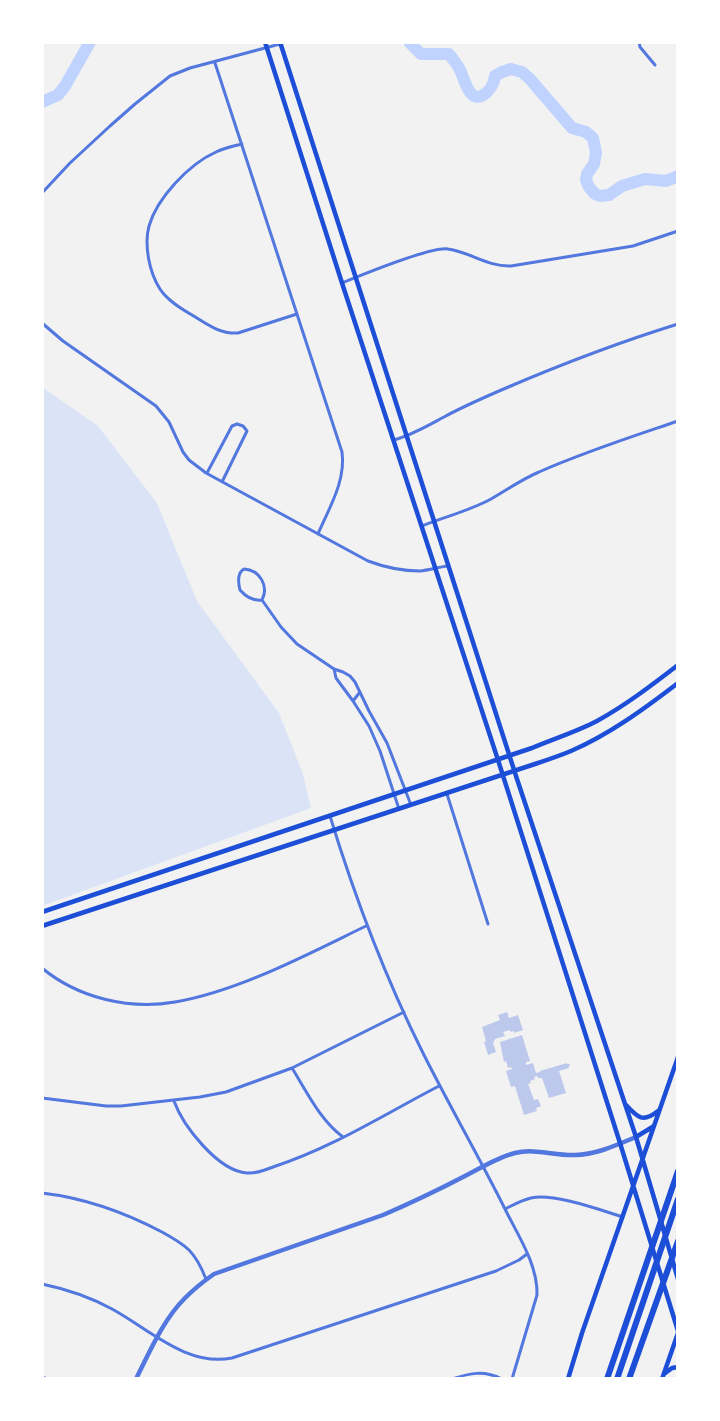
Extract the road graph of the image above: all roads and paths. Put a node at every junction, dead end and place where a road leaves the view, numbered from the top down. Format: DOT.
graph roads {
  1 [pos="266,42"];
  2 [pos="639,42"];
  3 [pos="280,43"];
  4 [pos="267,48"];
  5 [pos="215,63"];
  6 [pos="655,65"];
  7 [pos="242,144"];
  8 [pos="42,193"];
  9 [pos="678,231"];
  10 [pos="356,278"];
  11 [pos="342,283"];
  12 [pos="297,314"];
  13 [pos="42,324"];
  14 [pos="678,324"];
  15 [pos="380,354"];
  16 [pos="367,358"];
  17 [pos="678,422"];
  18 [pos="407,437"];
  19 [pos="394,440"];
  20 [pos="207,473"];
  21 [pos="222,482"];
  22 [pos="434,521"];
  23 [pos="422,526"];
  24 [pos="318,534"];
  25 [pos="448,566"];
  26 [pos="435,568"];
  27 [pos="262,600"];
  28 [pos="678,665"];
  29 [pos="334,669"];
  30 [pos="678,683"];
  31 [pos="360,692"];
  32 [pos="634,698"];
  33 [pos="353,701"];
  34 [pos="642,710"];
  35 [pos="373,718"];
  36 [pos="367,723"];
  37 [pos="389,748"];
  38 [pos="380,751"];
  39 [pos="509,756"];
  40 [pos="498,760"];
  41 [pos="514,771"];
  42 [pos="502,774"];
  43 [pos="406,791"];
  44 [pos="446,793"];
  45 [pos="394,795"];
  46 [pos="411,805"];
  47 [pos="399,809"];
  48 [pos="330,816"];
  49 [pos="306,824"];
  50 [pos="334,831"];
  51 [pos="311,838"];
  52 [pos="42,912"];
  53 [pos="488,924"];
  54 [pos="42,926"];
  55 [pos="366,926"];
  56 [pos="572,947"];
  57 [pos="559,952"];
  58 [pos="42,968"];
  59 [pos="584,984"];
  60 [pos="571,988"];
  61 [pos="404,1012"];
  62 [pos="678,1058"];
  63 [pos="292,1068"];
  64 [pos="440,1085"];
  65 [pos="42,1098"];
  66 [pos="174,1101"];
  67 [pos="624,1103"];
  68 [pos="660,1109"];
  69 [pos="655,1125"];
  70 [pos="343,1137"];
  71 [pos="636,1137"];
  72 [pos="620,1143"];
  73 [pos="643,1159"];
  74 [pos="483,1166"];
  75 [pos="678,1171"];
  76 [pos="634,1187"];
  77 [pos="42,1192"];
  78 [pos="678,1199"];
  79 [pos="505,1209"];
  80 [pos="623,1217"];
  81 [pos="678,1241"];
  82 [pos="527,1254"];
  83 [pos="678,1279"];
  84 [pos="206,1280"];
  85 [pos="42,1284"];
  86 [pos="678,1332"];
  87 [pos="157,1338"];
  88 [pos="678,1367"];
  89 [pos="42,1377"];
  90 [pos="663,1377"];
  91 [pos="47,1379"];
  92 [pos="136,1379"];
  93 [pos="452,1379"];
  94 [pos="502,1379"];
  95 [pos="512,1379"];
  96 [pos="568,1379"];
  97 [pos="607,1379"];
  98 [pos="617,1379"];
  99 [pos="629,1379"];
  1 -- 4 [label="main road"];
  2 -- 6 [label="street"];
  3 -- 4 [label="street"];
  3 -- 10 [label="main road"];
  4 -- 5 [label="street"];
  4 -- 11 [label="main road"];
  5 -- 7 [label="street"];
  5 -- 8 [label="street"];
  7 -- 12 [label="street"];
  7 -- 12 [label="street"];
  9 -- 10 [label="street"];
  10 -- 11 [label="street"];
  10 -- 15 [label="main road"];
  11 -- 16 [label="main road"];
  12 -- 24 [label="street"];
  13 -- 20 [label="street"];
  14 -- 18 [label="street"];
  15 -- 16 [label="main road"];
  15 -- 18 [label="main road"];
  16 -- 19 [label="main road"];
  17 -- 22 [label="street"];
  18 -- 19 [label="street"];
  18 -- 22 [label="main road"];
  19 -- 23 [label="main road"];
  20 -- 21 [label="street"];
  20 -- 21 [label="street"];
  21 -- 24 [label="street"];
  22 -- 23 [label="street"];
  22 -- 25 [label="main road"];
  23 -- 26 [label="main road"];
  24 -- 26 [label="street"];
  25 -- 26 [label="street"];
  25 -- 39 [label="main road"];
  26 -- 40 [label="main road"];
  27 -- 27 [label="street"];
  27 -- 29 [label="street"];
  28 -- 32 [label="main road"];
  29 -- 31 [label="street"];
  29 -- 33 [label="street"];
  30 -- 34 [label="main road"];
  31 -- 33 [label="street"];
  31 -- 35 [label="street"];
  32 -- 34 [label="main road"];
  32 -- 39 [label="main road"];
  33 -- 36 [label="street"];
  34 -- 41 [label="main road"];
  35 -- 36 [label="street"];
  35 -- 37 [label="street"];
  36 -- 38 [label="street"];
  37 -- 38 [label="street"];
  37 -- 43 [label="street"];
  38 -- 45 [label="street"];
  39 -- 40 [label="main road"];
  39 -- 41 [label="main road"];
  40 -- 42 [label="main road"];
  40 -- 43 [label="main road"];
  41 -- 42 [label="main road"];
  41 -- 56 [label="main road"];
  42 -- 44 [label="main road"];
  42 -- 57 [label="main road"];
  43 -- 45 [label="main road"];
  43 -- 46 [label="street"];
  44 -- 46 [label="main road"];
  44 -- 53 [label="street"];
  45 -- 47 [label="street"];
  45 -- 48 [label="main road"];
  46 -- 47 [label="main road"];
  47 -- 50 [label="main road"];
  48 -- 49 [label="main road"];
  48 -- 50 [label="street"];
  49 -- 51 [label="main road"];
  49 -- 52 [label="main road"];
  50 -- 51 [label="main road"];
  50 -- 55 [label="street"];
  51 -- 54 [label="main road"];
  55 -- 58 [label="street"];
  55 -- 61 [label="street"];
  56 -- 57 [label="main road"];
  56 -- 59 [label="main road"];
  57 -- 60 [label="main road"];
  59 -- 60 [label="main road"];
  59 -- 67 [label="main road"];
  60 -- 72 [label="main road"];
  61 -- 63 [label="street"];
  61 -- 64 [label="street"];
  62 -- 68 [label="main road"];
  63 -- 66 [label="street"];
  63 -- 70 [label="street"];
  64 -- 70 [label="street"];
  64 -- 74 [label="street"];
  65 -- 66 [label="street"];
  66 -- 70 [label="street"];
  67 -- 68 [label="main road"];
  67 -- 71 [label="main road"];
  68 -- 69 [label="main road"];
  69 -- 71 [label="main road"];
  69 -- 73 [label="main road"];
  71 -- 72 [label="street"];
  71 -- 73 [label="main road"];
  72 -- 74 [label="street"];
  72 -- 76 [label="main road"];
  73 -- 76 [label="main road"];
  73 -- 83 [label="main road"];
  74 -- 79 [label="street"];
  74 -- 84 [label="street"];
  75 -- 97 [label="highway"];
  76 -- 80 [label="main road"];
  76 -- 86 [label="main road"];
  77 -- 84 [label="street"];
  78 -- 98 [label="highway"];
  79 -- 80 [label="street"];
  79 -- 82 [label="street"];
  80 -- 96 [label="main road"];
  81 -- 99 [label="highway"];
  82 -- 87 [label="street"];
  82 -- 95 [label="street"];
  84 -- 87 [label="street"];
  85 -- 87 [label="street"];
  86 -- 90 [label="main road"];
  87 -- 92 [label="street"];
  88 -- 90 [label="main road"];
  89 -- 91 [label="street"];
  93 -- 94 [label="street"];
}
